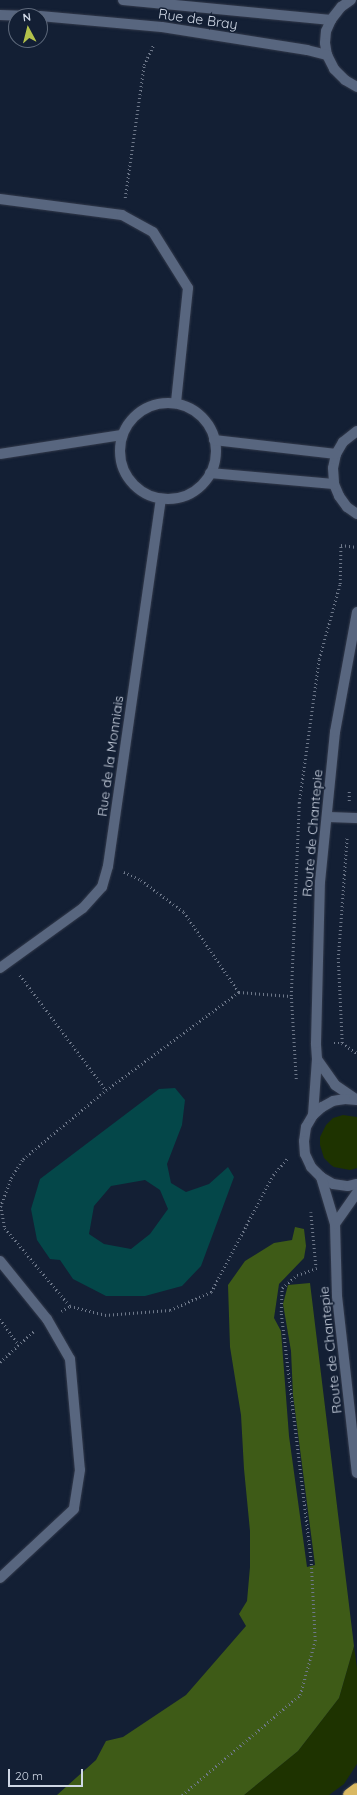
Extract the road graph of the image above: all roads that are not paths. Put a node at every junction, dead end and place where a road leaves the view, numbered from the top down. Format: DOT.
graph roads {
  1 [pos="123,0"];
  2 [pos="351,0"];
  3 [pos="48,17"];
  4 [pos="331,20"];
  5 [pos="327,55"];
  6 [pos="357,87"];
  7 [pos="0,200"];
  8 [pos="176,403"];
  9 [pos="357,431"];
  10 [pos="122,435"];
  11 [pos="214,440"];
  12 [pos="0,454"];
  13 [pos="336,454"];
  14 [pos="210,473"];
  15 [pos="334,484"];
  16 [pos="161,499"];
  17 [pos="357,514"];
  18 [pos="357,612"];
  19 [pos="327,817"];
  20 [pos="352,818"];
  21 [pos="0,968"];
  22 [pos="317,1059"];
  23 [pos="357,1100"];
  24 [pos="313,1115"];
  25 [pos="321,1177"];
  26 [pos="357,1184"];
  27 [pos="357,1192"];
  28 [pos="335,1224"];
  29 [pos="0,1261"];
  30 [pos="357,1473"];
  31 [pos="0,1578"];
  32 [pos="357,1789"];
  33 [pos="349,1795"];
  1 -- 4 [label="street, Rue de Bray"];
  2 -- 4 [label="street"];
  3 -- 5 [label="street, Rue de Bray"];
  4 -- 5 [label="street"];
  5 -- 6 [label="street"];
  7 -- 8 [label="street"];
  8 -- 10 [label="street"];
  8 -- 11 [label="street"];
  9 -- 13 [label="street"];
  10 -- 12 [label="street"];
  10 -- 16 [label="street"];
  11 -- 13 [label="street"];
  11 -- 14 [label="street"];
  13 -- 15 [label="street"];
  14 -- 15 [label="street"];
  14 -- 16 [label="street"];
  15 -- 17 [label="street"];
  16 -- 21 [label="street, Rue de la Monniais"];
  18 -- 19 [label="street, Route de Chantepie"];
  19 -- 20 [label="street"];
  19 -- 22 [label="street, Route de Chantepie"];
  22 -- 23 [label="street"];
  22 -- 24 [label="street, Route de Chantepie"];
  23 -- 24 [label="street"];
  24 -- 25 [label="street"];
  25 -- 26 [label="street"];
  25 -- 28 [label="street, Route de Chantepie"];
  27 -- 28 [label="street"];
  28 -- 30 [label="street, Route de Chantepie"];
  29 -- 31 [label="street"];
  32 -- 33 [label="highway"];
}
